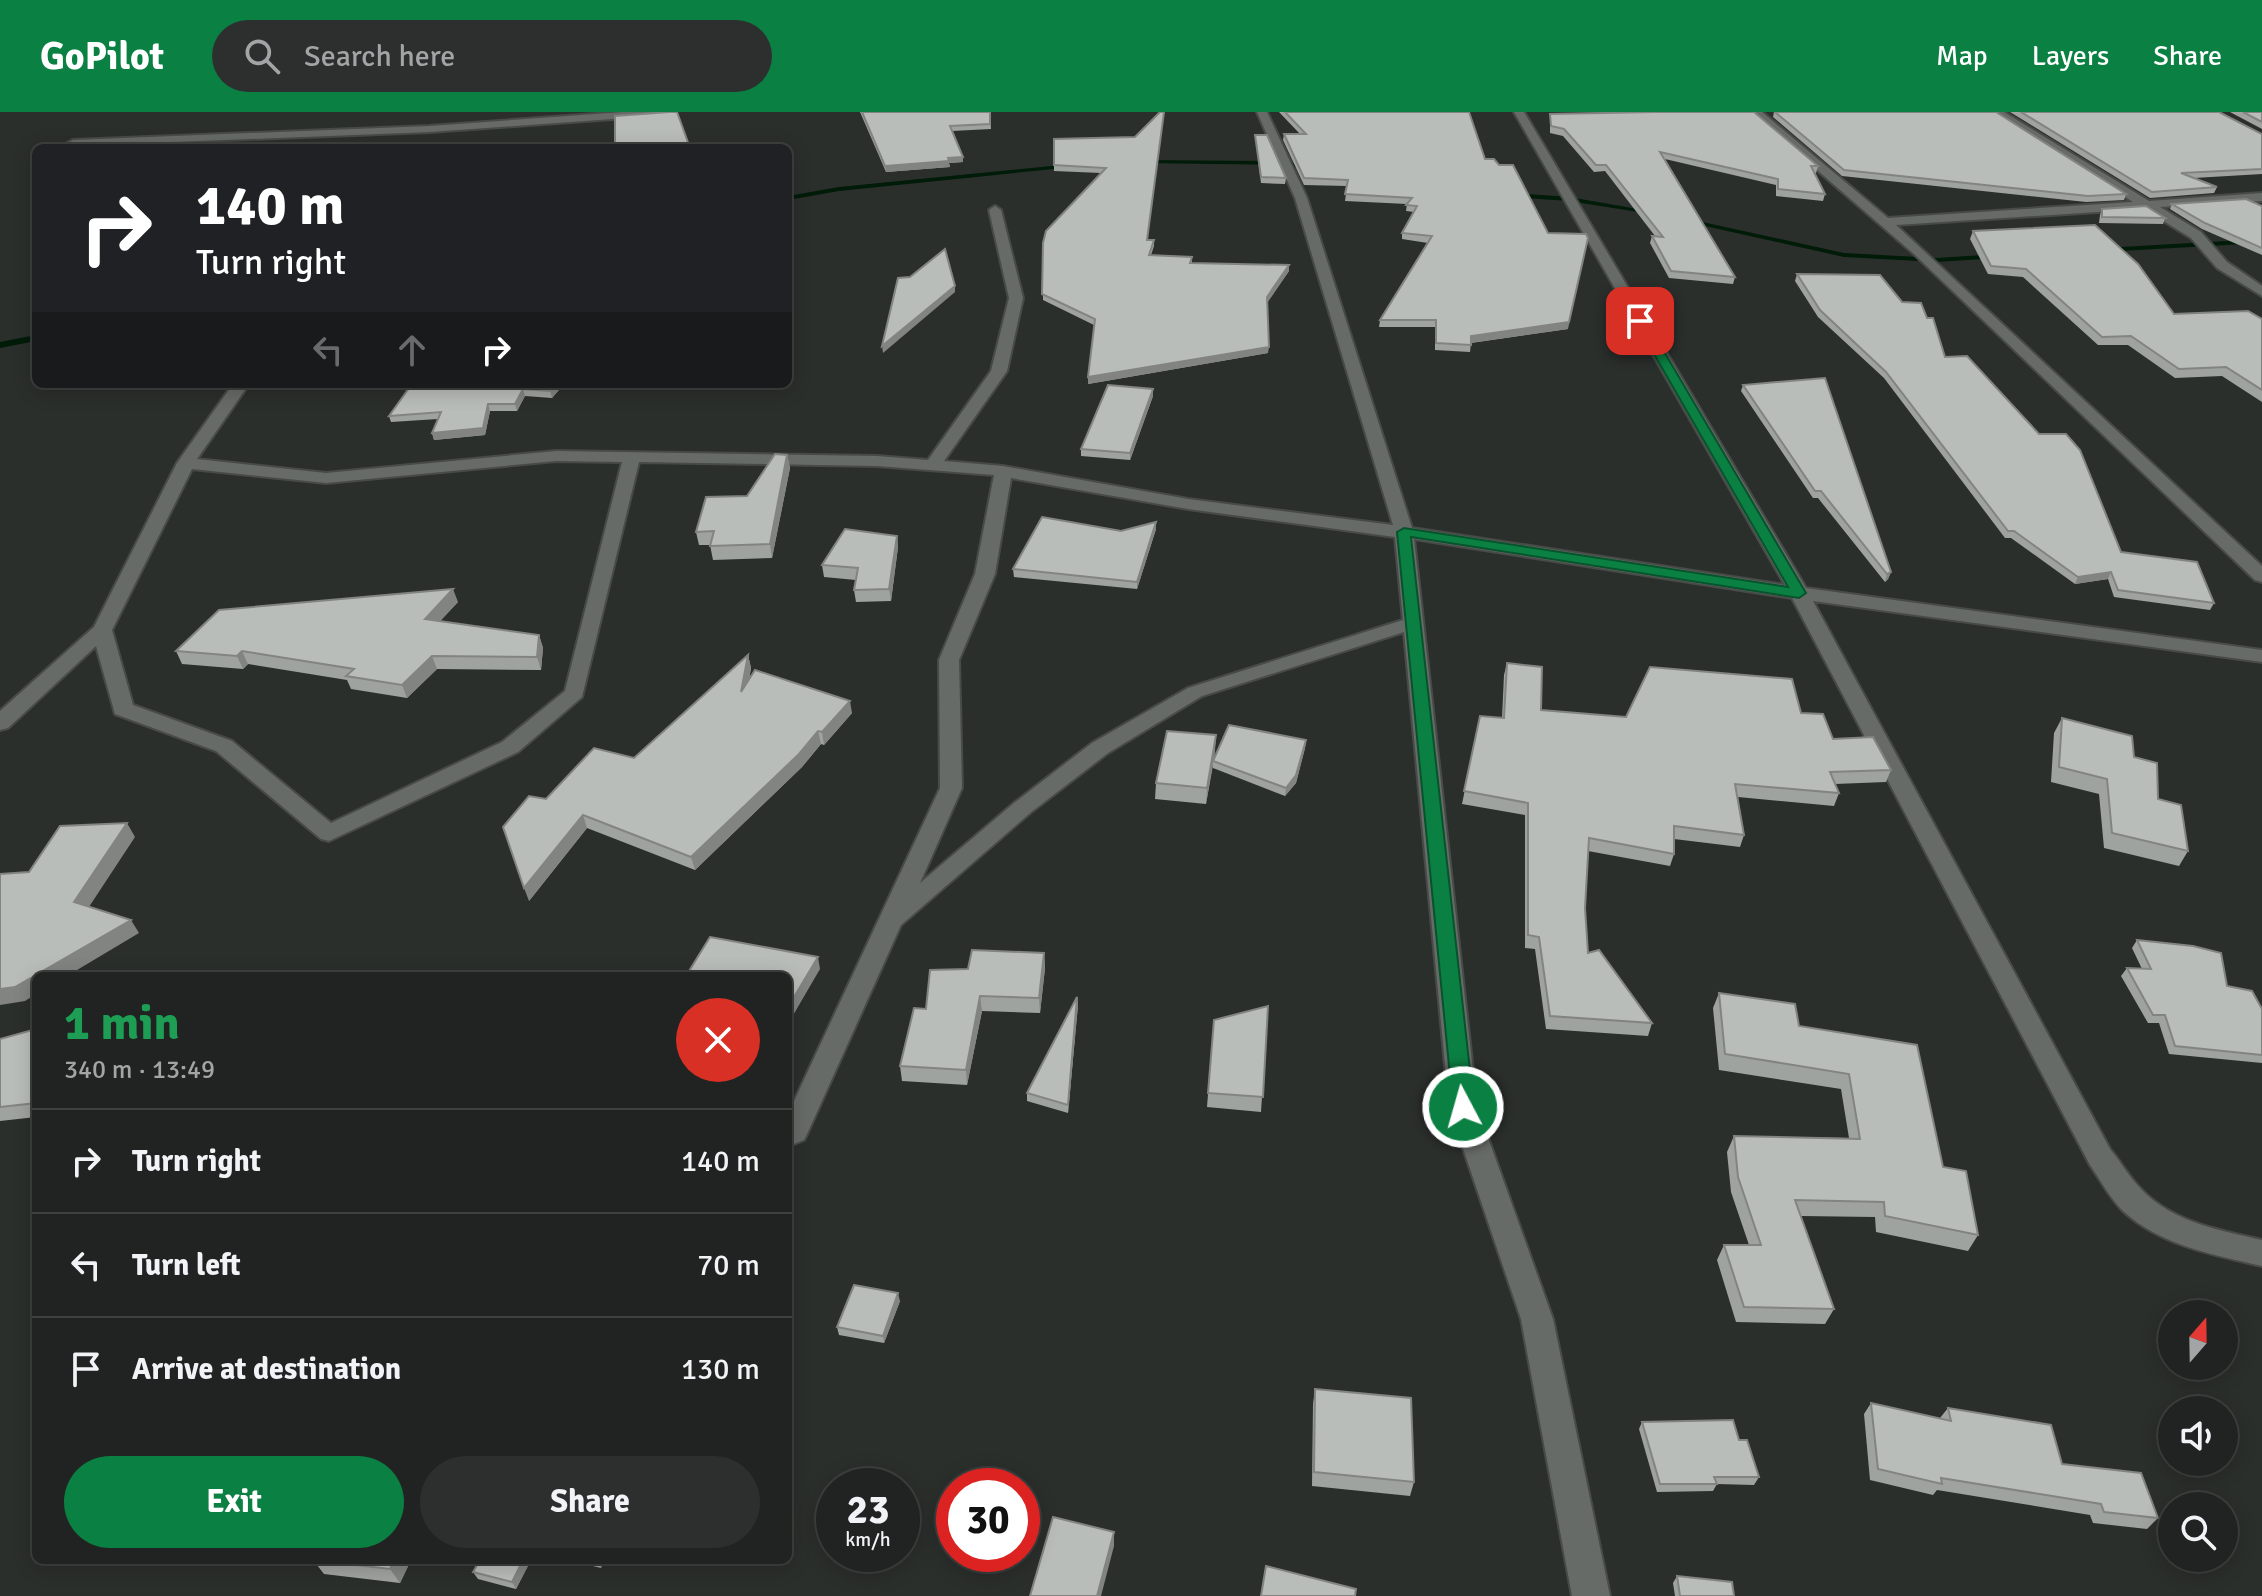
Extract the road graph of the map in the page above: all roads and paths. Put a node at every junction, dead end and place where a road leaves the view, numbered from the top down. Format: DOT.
graph roads {
  1 [pos="669,112"];
  2 [pos="1262,112"];
  3 [pos="1519,112"];
  4 [pos="1755,112"];
  5 [pos="1996,112"];
  6 [pos="533,115"];
  7 [pos="73,143"];
  8 [pos="112,144"];
  9 [pos="165,144"];
  10 [pos="2262,197"];
  11 [pos="2148,205"];
  12 [pos="995,210"];
  13 [pos="1884,222"];
  14 [pos="2262,292"];
  15 [pos="238,388"];
  16 [pos="632,456"];
  17 [pos="186,463"];
  18 [pos="933,465"];
  19 [pos="1003,471"];
  20 [pos="1404,532"];
  21 [pos="2262,576"];
  22 [pos="1799,593"];
  23 [pos="1413,623"];
  24 [pos="102,630"];
  25 [pos="2262,656"];
  26 [pos="0,723"];
  27 [pos="890,922"];
  28 [pos="794,1132"];
  29 [pos="2262,1253"];
  30 [pos="1591,1596"];
  1 -- 6 [label="street"];
  2 -- 20 [label="street"];
  3 -- 22 [label="street"];
  4 -- 13 [label="street"];
  5 -- 11 [label="street"];
  6 -- 9 [label="street"];
  7 -- 8 [label="street"];
  10 -- 11 [label="street"];
  11 -- 13 [label="street"];
  11 -- 14 [label="street"];
  12 -- 18 [label="street"];
  13 -- 21 [label="street"];
  15 -- 17 [label="street"];
  16 -- 17 [label="street"];
  16 -- 18 [label="street"];
  16 -- 24 [label="street"];
  17 -- 24 [label="street"];
  18 -- 19 [label="street"];
  19 -- 20 [label="street"];
  19 -- 27 [label="street"];
  20 -- 22 [label="street"];
  20 -- 23 [label="street"];
  22 -- 25 [label="street"];
  22 -- 29 [label="street"];
  23 -- 27 [label="street"];
  23 -- 30 [label="street"];
  24 -- 26 [label="street"];
  27 -- 28 [label="street"];
}
